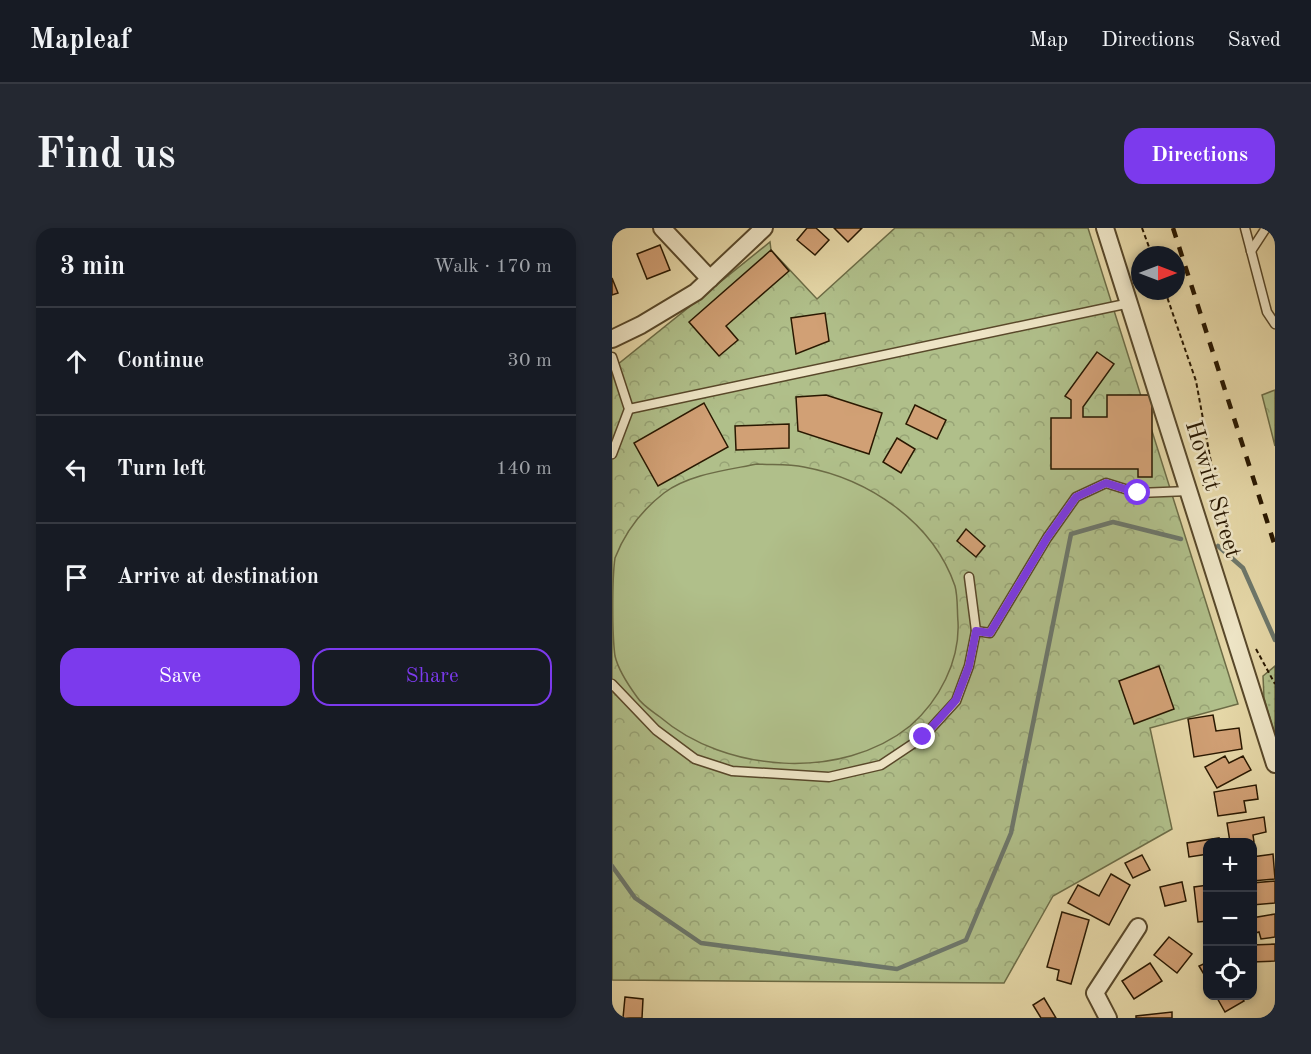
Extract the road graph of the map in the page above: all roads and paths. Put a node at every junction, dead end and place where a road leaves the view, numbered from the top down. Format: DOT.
graph roads {
  1 [pos="662,228"];
  2 [pos="764,228"];
  3 [pos="1105,228"];
  4 [pos="1142,228"];
  5 [pos="1245,228"];
  6 [pos="1266,228"];
  7 [pos="1149,246"];
  8 [pos="1251,251"];
  9 [pos="710,279"];
  10 [pos="1168,300"];
  11 [pos="1130,303"];
  12 [pos="1275,324"];
  13 [pos="612,339"];
  14 [pos="612,357"];
  15 [pos="628,409"];
  16 [pos="612,454"];
  17 [pos="1195,489"];
  18 [pos="969,577"];
  19 [pos="976,631"];
  20 [pos="1252,641"];
  21 [pos="612,684"];
  22 [pos="1275,684"];
  23 [pos="1275,764"];
  24 [pos="1138,927"];
  25 [pos="1108,1018"];
  1 -- 9 [label="street"];
  2 -- 9 [label="street"];
  3 -- 11 [label="street, Howitt Street"];
  4 -- 7 [label="path"];
  5 -- 8 [label="lane"];
  6 -- 8 [label="lane"];
  8 -- 12 [label="lane"];
  9 -- 13 [label="street"];
  10 -- 17 [label="path"];
  11 -- 15 [label="lane"];
  11 -- 17 [label="street, Howitt Street"];
  14 -- 15 [label="lane"];
  15 -- 16 [label="lane"];
  17 -- 19 [label="lane"];
  17 -- 23 [label="street, Howitt Street"];
  18 -- 19 [label="lane"];
  19 -- 21 [label="lane"];
  20 -- 22 [label="path"];
  24 -- 25 [label="street"];
}
